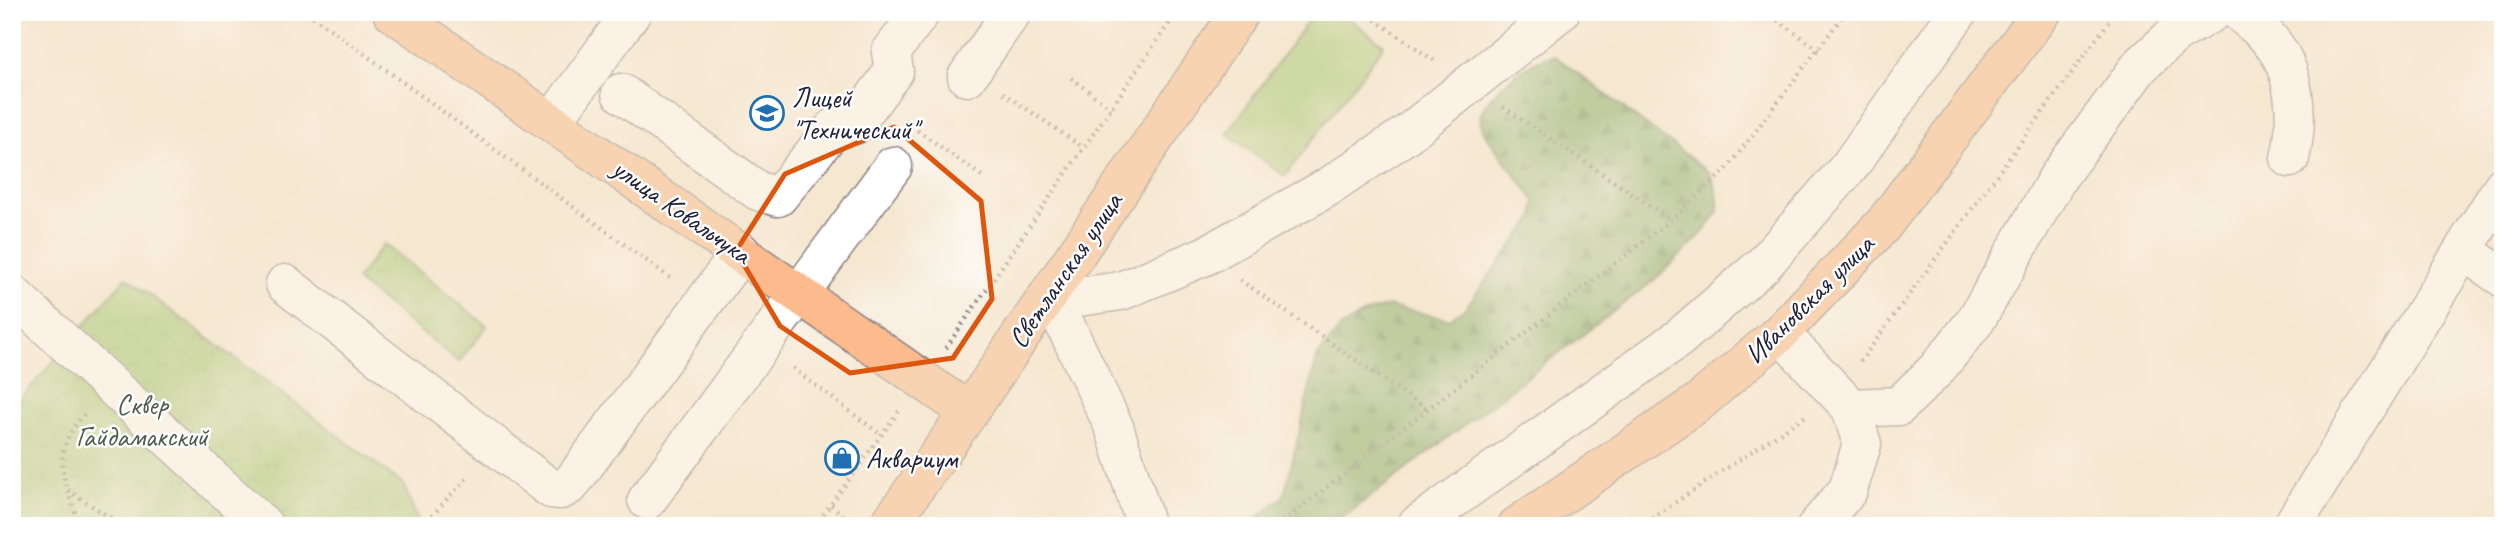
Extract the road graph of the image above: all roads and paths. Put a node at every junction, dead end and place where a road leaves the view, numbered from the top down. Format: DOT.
graph roads {
  1 [pos="307,12"];
  2 [pos="393,12"];
  3 [pos="632,12"];
  4 [pos="920,12"];
  5 [pos="1012,12"];
  6 [pos="1177,12"];
  7 [pos="1240,12"];
  8 [pos="1363,12"];
  9 [pos="1560,12"];
  10 [pos="1766,12"];
  11 [pos="1846,12"];
  12 [pos="1958,12"];
  13 [pos="2042,12"];
  14 [pos="2116,12"];
  15 [pos="2213,12"];
  16 [pos="2239,12"];
  17 [pos="1416,48"];
  18 [pos="1819,50"];
  19 [pos="967,77"];
  20 [pos="1071,78"];
  21 [pos="1471,85"];
  22 [pos="1002,92"];
  23 [pos="621,93"];
  24 [pos="874,99"];
  25 [pos="1112,109"];
  26 [pos="552,122"];
  27 [pos="1084,148"];
  28 [pos="2290,158"];
  29 [pos="893,166"];
  30 [pos="983,177"];
  31 [pos="2503,186"];
  32 [pos="1671,220"];
  33 [pos="2464,251"];
  34 [pos="741,252"];
  35 [pos="1205,256"];
  36 [pos="2503,278"];
  37 [pos="285,284"];
  38 [pos="800,293"];
  39 [pos="1050,293"];
  40 [pos="12,294"];
  41 [pos="704,303"];
  42 [pos="1780,333"];
  43 [pos="762,345"];
  44 [pos="922,379"];
  45 [pos="115,389"];
  46 [pos="1845,400"];
  47 [pos="1428,410"];
  48 [pos="969,412"];
  49 [pos="881,435"];
  50 [pos="495,448"];
  51 [pos="67,489"];
  52 [pos="647,500"];
  53 [pos="831,505"];
  54 [pos="80,526"];
  55 [pos="123,526"];
  56 [pos="264,526"];
  57 [pos="422,526"];
  58 [pos="815,526"];
  59 [pos="856,526"];
  60 [pos="888,526"];
  61 [pos="1146,526"];
  62 [pos="1277,526"];
  63 [pos="1416,526"];
  64 [pos="1517,526"];
  65 [pos="1640,526"];
  66 [pos="1817,526"];
  67 [pos="2292,526"];
  1 -- 41 [label="path"];
  2 -- 26 [label="main road, улица Ковальчука"];
  3 -- 26 [label="lane"];
  4 -- 24 [label="lane"];
  5 -- 19 [label="lane"];
  6 -- 25 [label="path"];
  7 -- 39 [label="main road, Светланская улица"];
  8 -- 17 [label="path"];
  9 -- 21 [label="lane"];
  10 -- 18 [label="path"];
  11 -- 18 [label="path"];
  12 -- 63 [label="lane"];
  13 -- 42 [label="main road, Ивановская улица"];
  14 -- 46 [label="path"];
  15 -- 46 [label="lane"];
  16 -- 28 [label="lane"];
  18 -- 32 [label="path"];
  20 -- 25 [label="path"];
  21 -- 32 [label="path"];
  21 -- 35 [label="lane"];
  22 -- 27 [label="path"];
  23 -- 24 [label="lane"];
  24 -- 30 [label="path"];
  25 -- 27 [label="path"];
  26 -- 34 [label="main road, улица Ковальчука"];
  27 -- 44 [label="path"];
  29 -- 38 [label="lane"];
  31 -- 33 [label="lane"];
  32 -- 47 [label="path"];
  33 -- 36 [label="lane"];
  33 -- 67 [label="lane"];
  34 -- 38 [label="main road, улица Ковальчука"];
  34 -- 41 [label="lane"];
  35 -- 39 [label="lane"];
  35 -- 47 [label="path"];
  37 -- 50 [label="lane"];
  38 -- 43 [label="lane"];
  38 -- 44 [label="main road, улица Ковальчука"];
  39 -- 48 [label="main road, Светланская улица"];
  39 -- 61 [label="lane"];
  40 -- 45 [label="lane"];
  41 -- 50 [label="lane"];
  42 -- 46 [label="lane"];
  42 -- 64 [label="main road, Ивановская улица"];
  43 -- 49 [label="path"];
  43 -- 52 [label="lane"];
  44 -- 48 [label="main road, улица Ковальчука"];
  44 -- 49 [label="path"];
  45 -- 51 [label="path"];
  45 -- 56 [label="lane"];
  46 -- 65 [label="path"];
  46 -- 66 [label="lane"];
  47 -- 62 [label="path"];
  48 -- 60 [label="main road, Светланская улица"];
  49 -- 53 [label="path"];
  50 -- 57 [label="path"];
  51 -- 54 [label="path"];
  51 -- 55 [label="path"];
  53 -- 58 [label="path"];
  53 -- 59 [label="path"];
}
